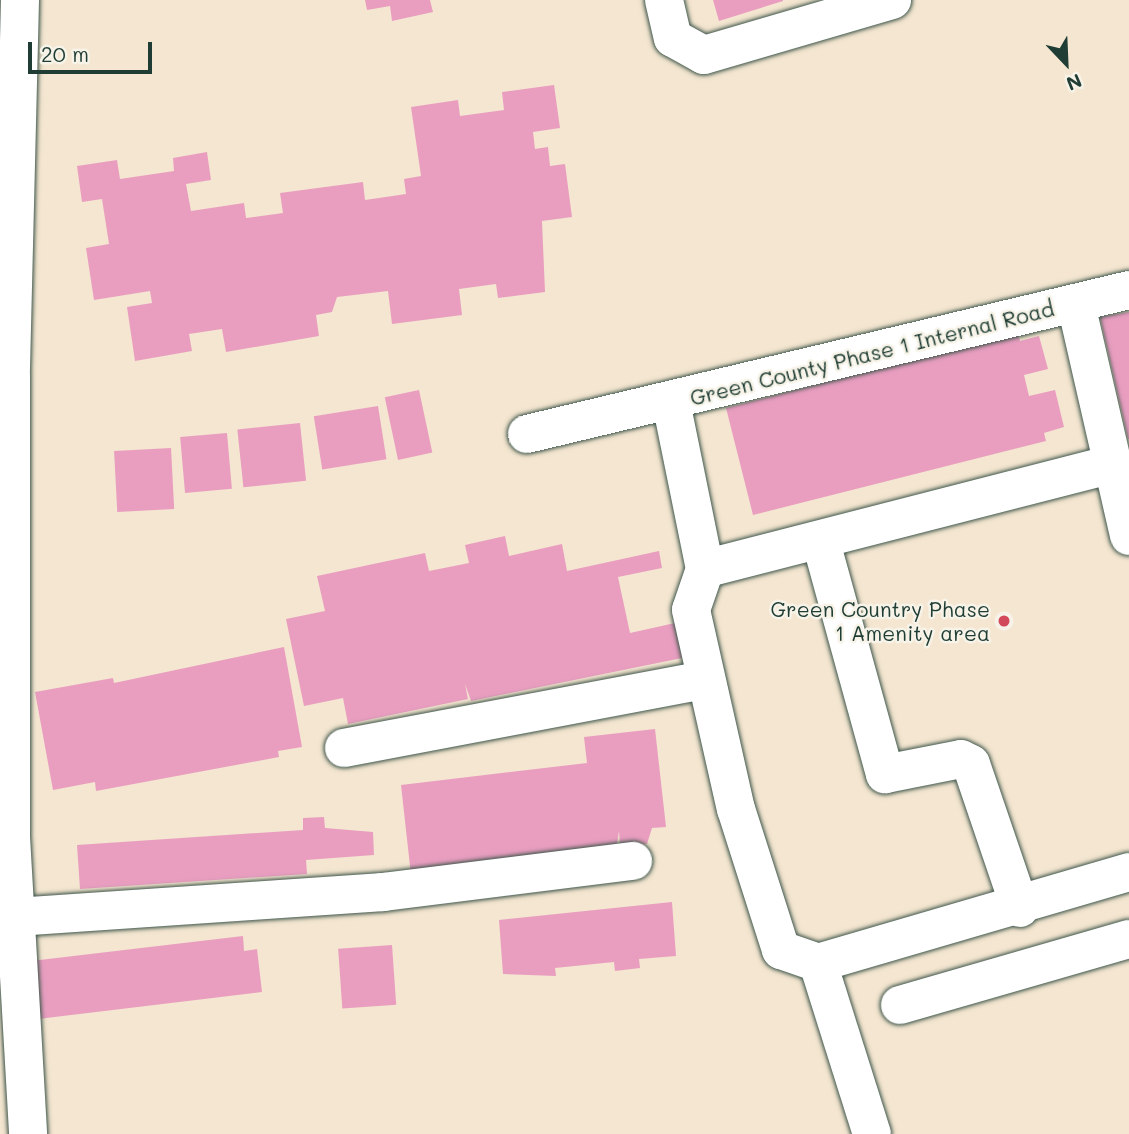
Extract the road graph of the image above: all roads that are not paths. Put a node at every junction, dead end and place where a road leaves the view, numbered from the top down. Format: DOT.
graph roads {
  1 [pos="20,0"];
  2 [pos="664,0"];
  3 [pos="892,0"];
  4 [pos="1129,290"];
  5 [pos="1076,304"];
  6 [pos="5,377"];
  7 [pos="671,402"];
  8 [pos="527,434"];
  9 [pos="1113,464"];
  10 [pos="1129,536"];
  11 [pos="821,542"];
  12 [pos="705,569"];
  13 [pos="705,680"];
  14 [pos="344,748"];
  15 [pos="633,861"];
  16 [pos="1129,872"];
  17 [pos="1020,908"];
  18 [pos="16,917"];
  19 [pos="1129,939"];
  20 [pos="818,963"];
  21 [pos="900,1005"];
  22 [pos="28,1134"];
  23 [pos="872,1134"];
  1 -- 6 [label="street"];
  2 -- 3 [label="street"];
  4 -- 5 [label="street"];
  5 -- 7 [label="street, Green County Phase 1 Internal Road"];
  5 -- 9 [label="street, Green County Phase 1 Internal Road"];
  6 -- 18 [label="street"];
  7 -- 8 [label="street, Green County Phase 1 Internal Road"];
  7 -- 12 [label="street, Green County Phase 1 Internal Road"];
  9 -- 10 [label="street, Green County Phase 1 Internal Road"];
  9 -- 11 [label="street"];
  11 -- 12 [label="street"];
  11 -- 17 [label="street"];
  12 -- 13 [label="street"];
  13 -- 14 [label="street"];
  13 -- 20 [label="street"];
  15 -- 18 [label="street"];
  16 -- 17 [label="street"];
  17 -- 20 [label="street"];
  18 -- 22 [label="street"];
  19 -- 21 [label="street"];
  20 -- 23 [label="street"];
}
